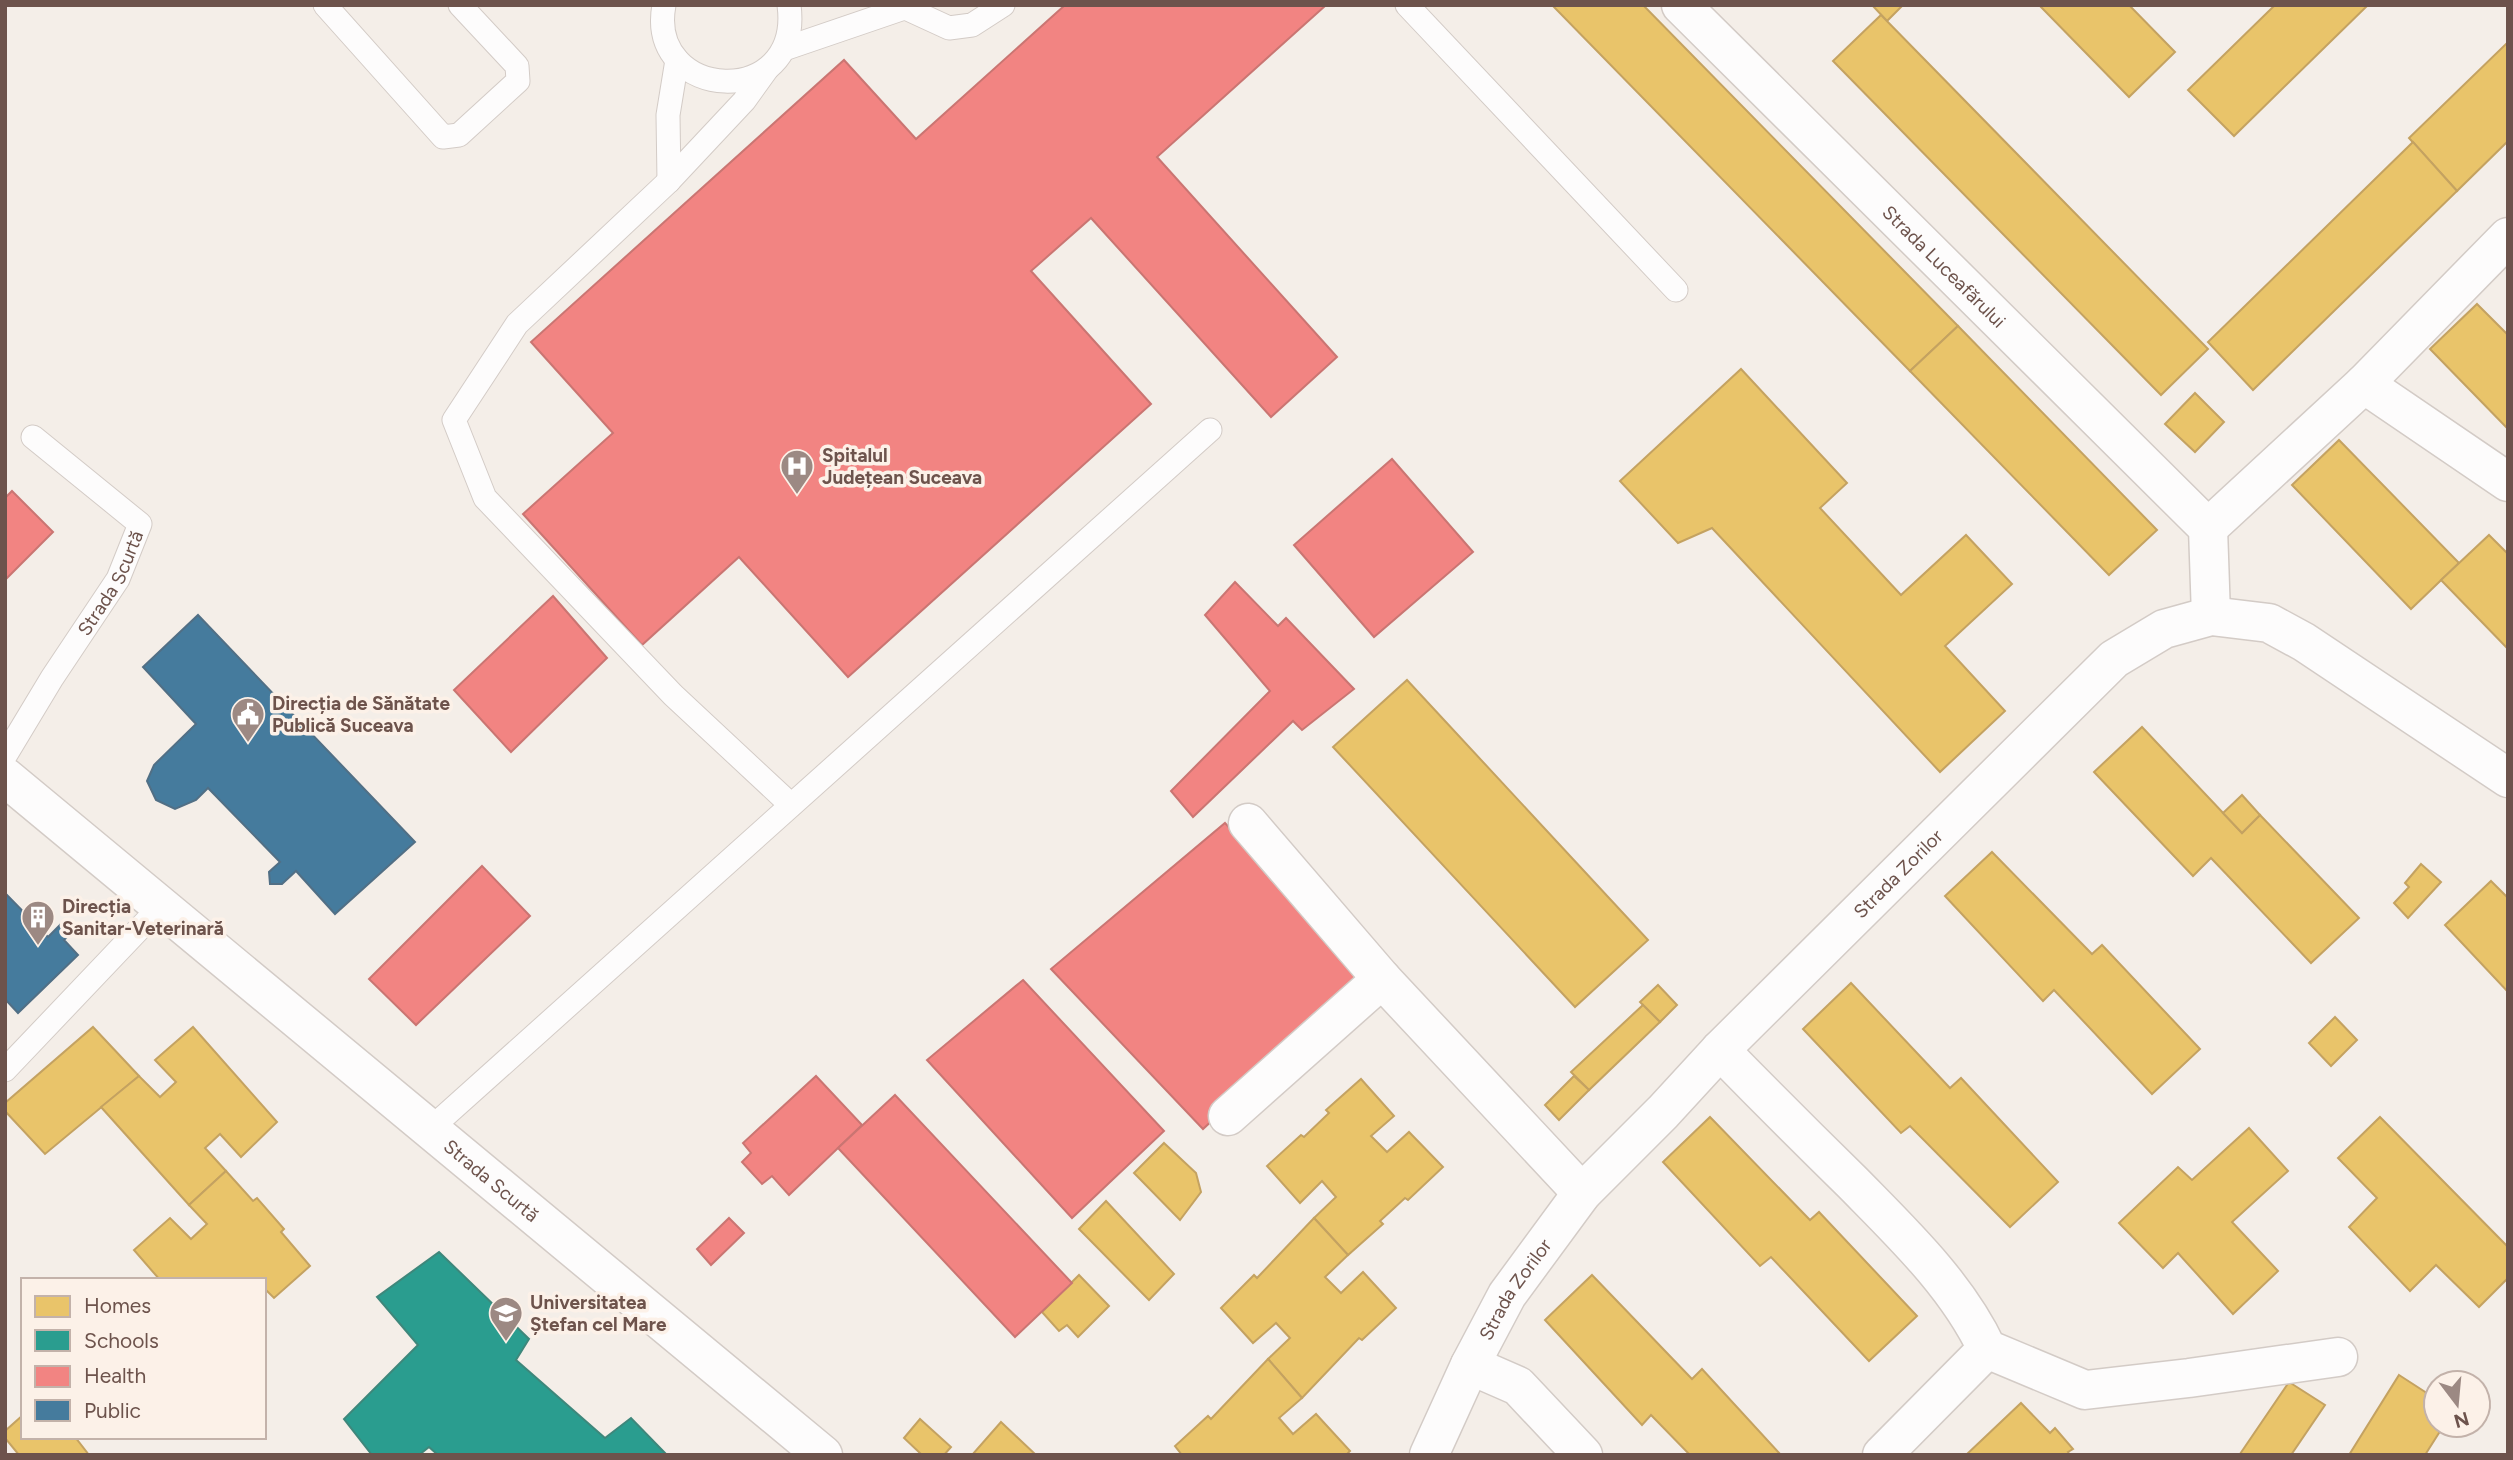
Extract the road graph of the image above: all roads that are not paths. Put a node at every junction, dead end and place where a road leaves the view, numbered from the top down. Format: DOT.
graph roads {
  1 [pos="325,5"];
  2 [pos="460,5"];
  3 [pos="789,5"];
  4 [pos="1003,5"];
  5 [pos="1407,5"];
  6 [pos="1681,5"];
  7 [pos="903,6"];
  8 [pos="660,10"];
  9 [pos="784,49"];
  10 [pos="677,60"];
  11 [pos="767,69"];
  12 [pos="668,181"];
  13 [pos="2508,237"];
  14 [pos="1676,290"];
  15 [pos="2364,384"];
  16 [pos="1210,430"];
  17 [pos="33,437"];
  18 [pos="2508,482"];
  19 [pos="2208,528"];
  20 [pos="2211,616"];
  21 [pos="5,756"];
  22 [pos="5,778"];
  23 [pos="2508,778"];
  24 [pos="791,805"];
  25 [pos="1248,823"];
  26 [pos="160,907"];
  27 [pos="1382,979"];
  28 [pos="1720,1050"];
  29 [pos="5,1070"];
  30 [pos="1228,1116"];
  31 [pos="429,1130"];
  32 [pos="1581,1193"];
  33 [pos="1987,1349"];
  34 [pos="2338,1357"];
  35 [pos="1470,1365"];
  36 [pos="823,1455"];
  37 [pos="1429,1455"];
  38 [pos="1583,1455"];
  39 [pos="1882,1455"];
  1 -- 2 [label="lane"];
  3 -- 9 [label="lane"];
  4 -- 7 [label="lane"];
  5 -- 14 [label="lane"];
  6 -- 19 [label="street, Strada Luceafărului"];
  7 -- 9 [label="lane"];
  8 -- 10 [label="lane"];
  9 -- 11 [label="lane"];
  10 -- 11 [label="lane"];
  10 -- 12 [label="lane"];
  11 -- 12 [label="lane"];
  12 -- 24 [label="lane"];
  13 -- 15 [label="street"];
  15 -- 18 [label="street"];
  15 -- 19 [label="street"];
  16 -- 24 [label="lane"];
  17 -- 21 [label="lane, Strada Scurtă"];
  19 -- 20 [label="street"];
  20 -- 23 [label="street, Strada Zorilor"];
  20 -- 28 [label="street, Strada Zorilor"];
  22 -- 26 [label="street, Strada Scurtă"];
  24 -- 31 [label="lane"];
  25 -- 27 [label="street"];
  26 -- 29 [label="lane"];
  26 -- 31 [label="street, Strada Scurtă"];
  27 -- 30 [label="street"];
  27 -- 32 [label="street"];
  28 -- 32 [label="street, Strada Zorilor"];
  28 -- 33 [label="street"];
  31 -- 36 [label="street, Strada Scurtă"];
  32 -- 35 [label="street, Strada Zorilor"];
  33 -- 34 [label="street"];
  33 -- 39 [label="street"];
  35 -- 37 [label="street, Strada Zorilor"];
  35 -- 38 [label="street"];
}
